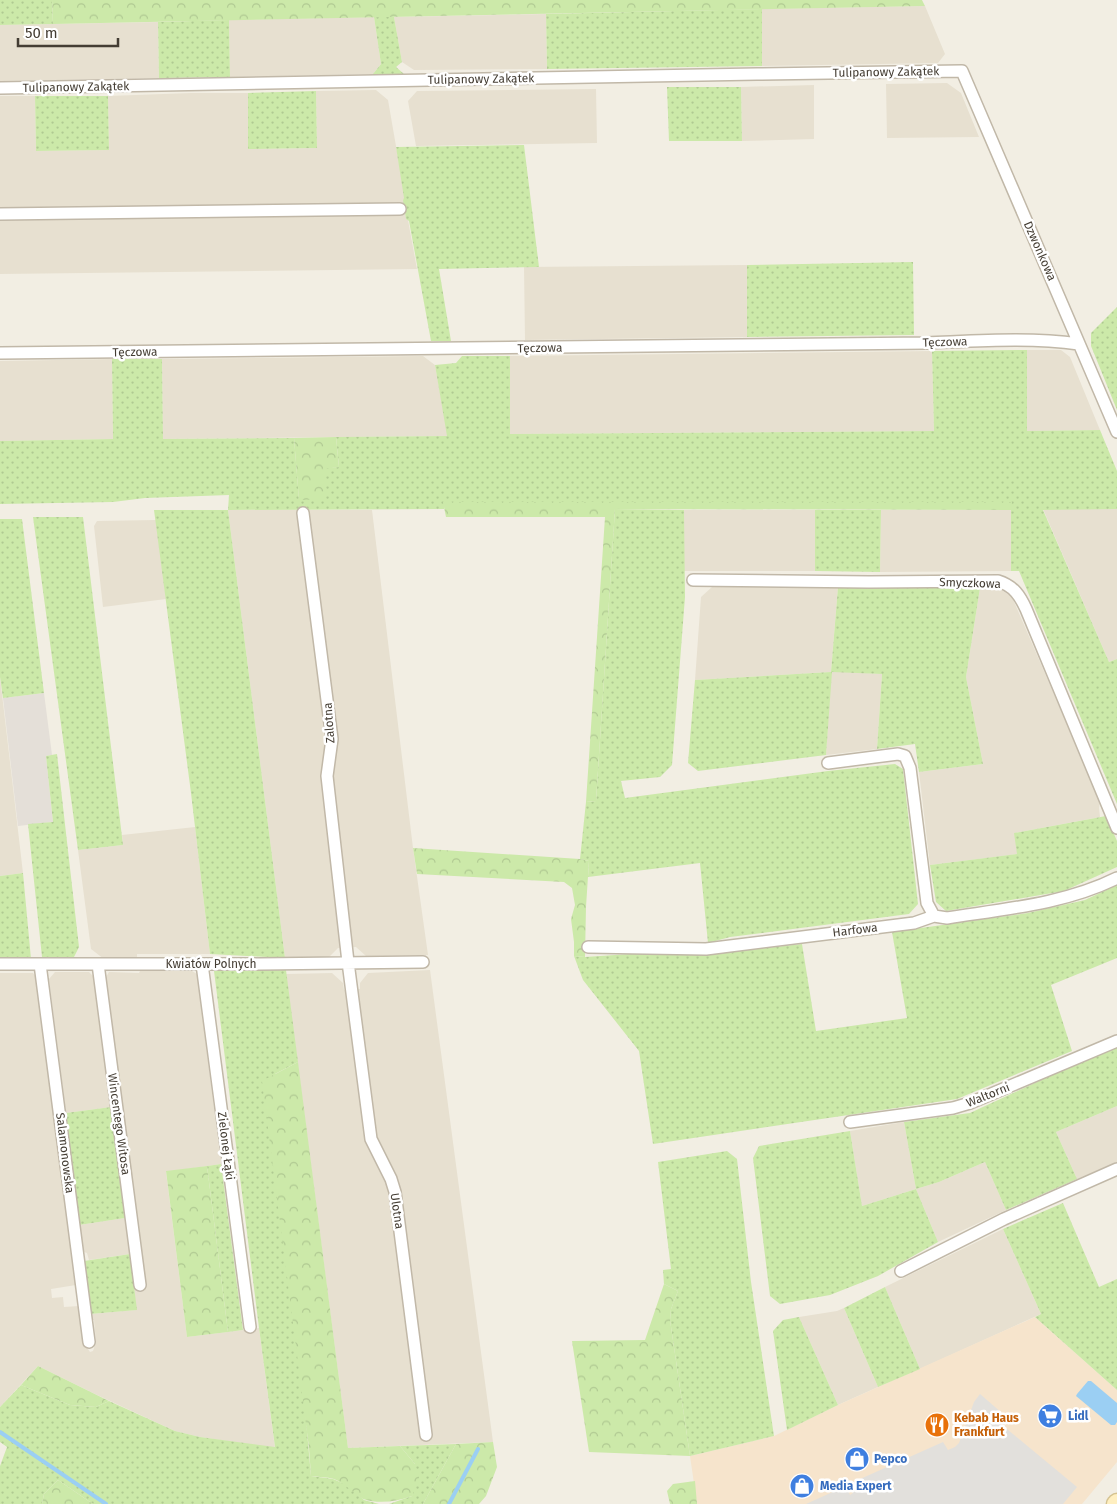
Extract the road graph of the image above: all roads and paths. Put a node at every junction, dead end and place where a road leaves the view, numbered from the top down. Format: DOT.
graph roads {
  1 [pos="962,71"];
  2 [pos="0,88"];
  3 [pos="400,209"];
  4 [pos="0,214"];
  5 [pos="1079,344"];
  6 [pos="0,354"];
  7 [pos="1117,432"];
  8 [pos="304,513"];
  9 [pos="693,580"];
  10 [pos="828,763"];
  11 [pos="1117,828"];
  12 [pos="1117,878"];
  13 [pos="934,916"];
  14 [pos="588,947"];
  15 [pos="348,962"];
  16 [pos="423,962"];
  17 [pos="0,964"];
  18 [pos="40,964"];
  19 [pos="98,964"];
  20 [pos="202,964"];
  21 [pos="1117,1040"];
  22 [pos="850,1122"];
  23 [pos="1117,1169"];
  24 [pos="901,1271"];
  25 [pos="140,1285"];
  26 [pos="250,1327"];
  27 [pos="89,1342"];
  28 [pos="426,1435"];
  1 -- 2 [label="street, Tulipanowy Zakątek"];
  1 -- 5 [label="street, Dzwonkowa"];
  3 -- 4 [label="street"];
  5 -- 6 [label="street, Tęczowa"];
  5 -- 7 [label="street, Dzwonkowa"];
  8 -- 15 [label="street, Zalotna"];
  9 -- 11 [label="street, Smyczkowa"];
  10 -- 13 [label="street"];
  12 -- 13 [label="street, Harfowa"];
  13 -- 14 [label="street, Harfowa"];
  15 -- 16 [label="street, Kwiatów Polnych"];
  15 -- 20 [label="street, Kwiatów Polnych"];
  15 -- 28 [label="street, Ulotna"];
  17 -- 18 [label="street, Kwiatów Polnych"];
  18 -- 19 [label="street, Kwiatów Polnych"];
  18 -- 27 [label="street, Salamonowska"];
  19 -- 20 [label="street, Kwiatów Polnych"];
  19 -- 25 [label="street, Wincentego Witosa"];
  20 -- 26 [label="street, Zielonej Łąki"];
  21 -- 22 [label="street, Waltorni"];
  23 -- 24 [label="street"];
}
